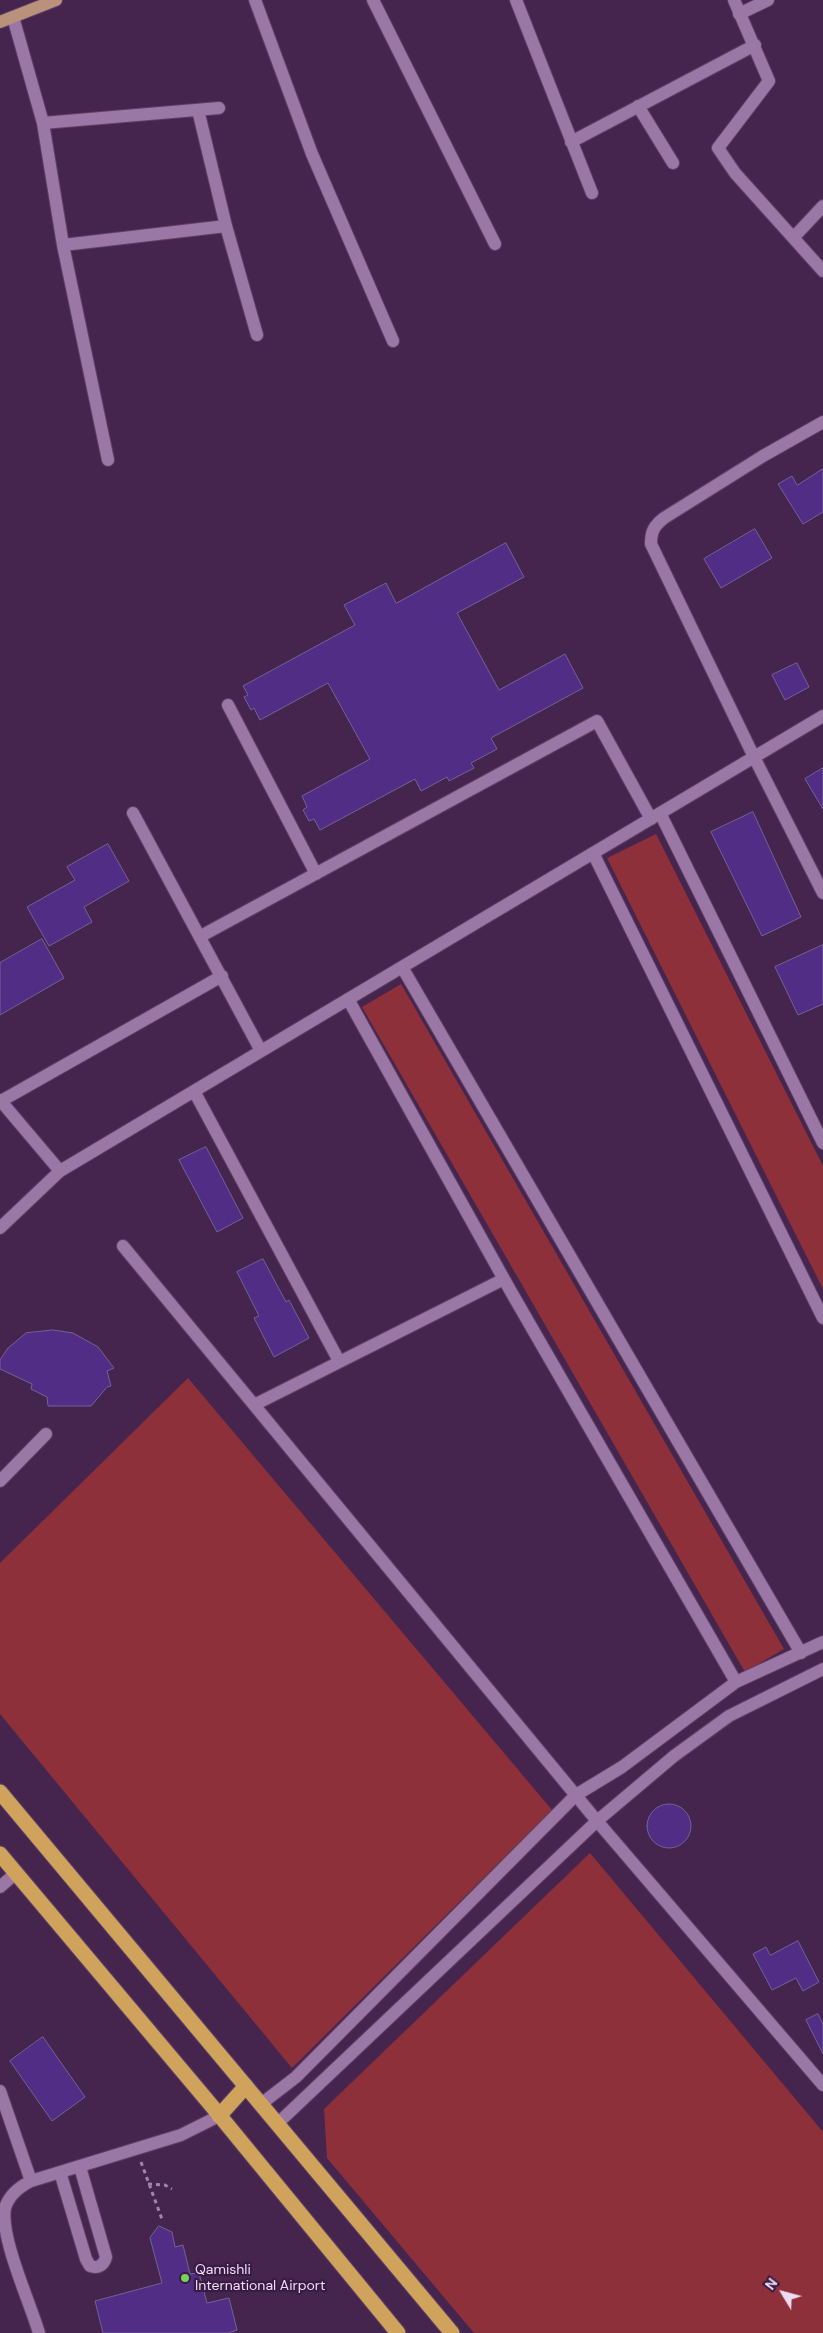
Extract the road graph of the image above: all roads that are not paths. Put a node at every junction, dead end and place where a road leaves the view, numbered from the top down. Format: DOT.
graph roads {
  1 [pos="56,0"];
  2 [pos="255,0"];
  3 [pos="373,0"];
  4 [pos="516,0"];
  5 [pos="734,0"];
  6 [pos="768,0"];
  7 [pos="739,14"];
  8 [pos="13,17"];
  9 [pos="0,22"];
  10 [pos="754,45"];
  11 [pos="638,106"];
  12 [pos="219,108"];
  13 [pos="198,110"];
  14 [pos="43,124"];
  15 [pos="571,142"];
  16 [pos="673,163"];
  17 [pos="592,193"];
  18 [pos="823,206"];
  19 [pos="226,226"];
  20 [pos="794,237"];
  21 [pos="495,244"];
  22 [pos="63,245"];
  23 [pos="823,271"];
  24 [pos="257,335"];
  25 [pos="393,341"];
  26 [pos="823,422"];
  27 [pos="108,460"];
  28 [pos="228,705"];
  29 [pos="823,716"];
  30 [pos="754,758"];
  31 [pos="133,813"];
  32 [pos="656,816"];
  33 [pos="594,853"];
  34 [pos="316,874"];
  35 [pos="823,893"];
  36 [pos="201,936"];
  37 [pos="402,967"];
  38 [pos="222,976"];
  39 [pos="348,999"];
  40 [pos="261,1051"];
  41 [pos="194,1091"];
  42 [pos="1,1101"];
  43 [pos="823,1143"];
  44 [pos="60,1171"];
  45 [pos="0,1228"];
  46 [pos="123,1246"];
  47 [pos="504,1279"];
  48 [pos="823,1318"];
  49 [pos="339,1361"];
  50 [pos="254,1405"];
  51 [pos="46,1434"];
  52 [pos="0,1481"];
  53 [pos="823,1642"];
  54 [pos="801,1653"];
  55 [pos="823,1669"];
  56 [pos="736,1682"];
  57 [pos="0,1792"];
  58 [pos="576,1795"];
  59 [pos="597,1821"];
  60 [pos="0,1854"];
  61 [pos="16,1873"];
  62 [pos="0,1887"];
  63 [pos="823,2085"];
  64 [pos="246,2086"];
  65 [pos="0,2091"];
  66 [pos="261,2104"];
  67 [pos="219,2116"];
  68 [pos="277,2124"];
  69 [pos="80,2167"];
  70 [pos="60,2172"];
  71 [pos="31,2181"];
  72 [pos="39,2333"];
  73 [pos="398,2333"];
  74 [pos="452,2333"];
  1 -- 8 [label="main road"];
  2 -- 25 [label="street"];
  3 -- 21 [label="street"];
  4 -- 15 [label="street"];
  5 -- 7 [label="street"];
  6 -- 7 [label="street"];
  7 -- 10 [label="street"];
  8 -- 9 [label="main road"];
  8 -- 14 [label="street"];
  10 -- 11 [label="street"];
  10 -- 20 [label="street"];
  11 -- 15 [label="street"];
  11 -- 16 [label="street"];
  12 -- 13 [label="street"];
  13 -- 14 [label="street"];
  13 -- 19 [label="street"];
  14 -- 22 [label="street"];
  15 -- 17 [label="street"];
  18 -- 20 [label="street"];
  19 -- 22 [label="street"];
  19 -- 24 [label="street"];
  20 -- 23 [label="street"];
  22 -- 27 [label="street"];
  26 -- 30 [label="street"];
  28 -- 34 [label="street"];
  29 -- 30 [label="street"];
  30 -- 32 [label="street"];
  30 -- 35 [label="street"];
  31 -- 36 [label="street"];
  32 -- 33 [label="street"];
  32 -- 34 [label="street"];
  32 -- 43 [label="street"];
  33 -- 37 [label="street"];
  33 -- 48 [label="street"];
  34 -- 36 [label="street"];
  36 -- 38 [label="street"];
  37 -- 39 [label="street"];
  37 -- 54 [label="street"];
  38 -- 40 [label="street"];
  38 -- 42 [label="street"];
  39 -- 40 [label="street"];
  39 -- 47 [label="street"];
  40 -- 41 [label="street"];
  41 -- 44 [label="street"];
  41 -- 49 [label="street"];
  42 -- 44 [label="street"];
  44 -- 45 [label="street"];
  46 -- 50 [label="street"];
  47 -- 49 [label="street"];
  47 -- 56 [label="street"];
  49 -- 50 [label="street"];
  50 -- 58 [label="street"];
  51 -- 52 [label="street"];
  53 -- 54 [label="street"];
  54 -- 56 [label="street"];
  55 -- 59 [label="street"];
  56 -- 58 [label="street"];
  57 -- 64 [label="highway"];
  58 -- 59 [label="street"];
  58 -- 66 [label="street"];
  59 -- 63 [label="street"];
  59 -- 68 [label="street"];
  60 -- 61 [label="highway"];
  61 -- 62 [label="street"];
  61 -- 67 [label="highway"];
  64 -- 66 [label="highway"];
  64 -- 67 [label="highway"];
  65 -- 71 [label="street"];
  66 -- 68 [label="highway"];
  67 -- 69 [label="street"];
  67 -- 73 [label="highway"];
  68 -- 74 [label="highway"];
  69 -- 70 [label="street"];
  69 -- 70 [label="street"];
  70 -- 71 [label="street"];
  71 -- 72 [label="street"];
}
